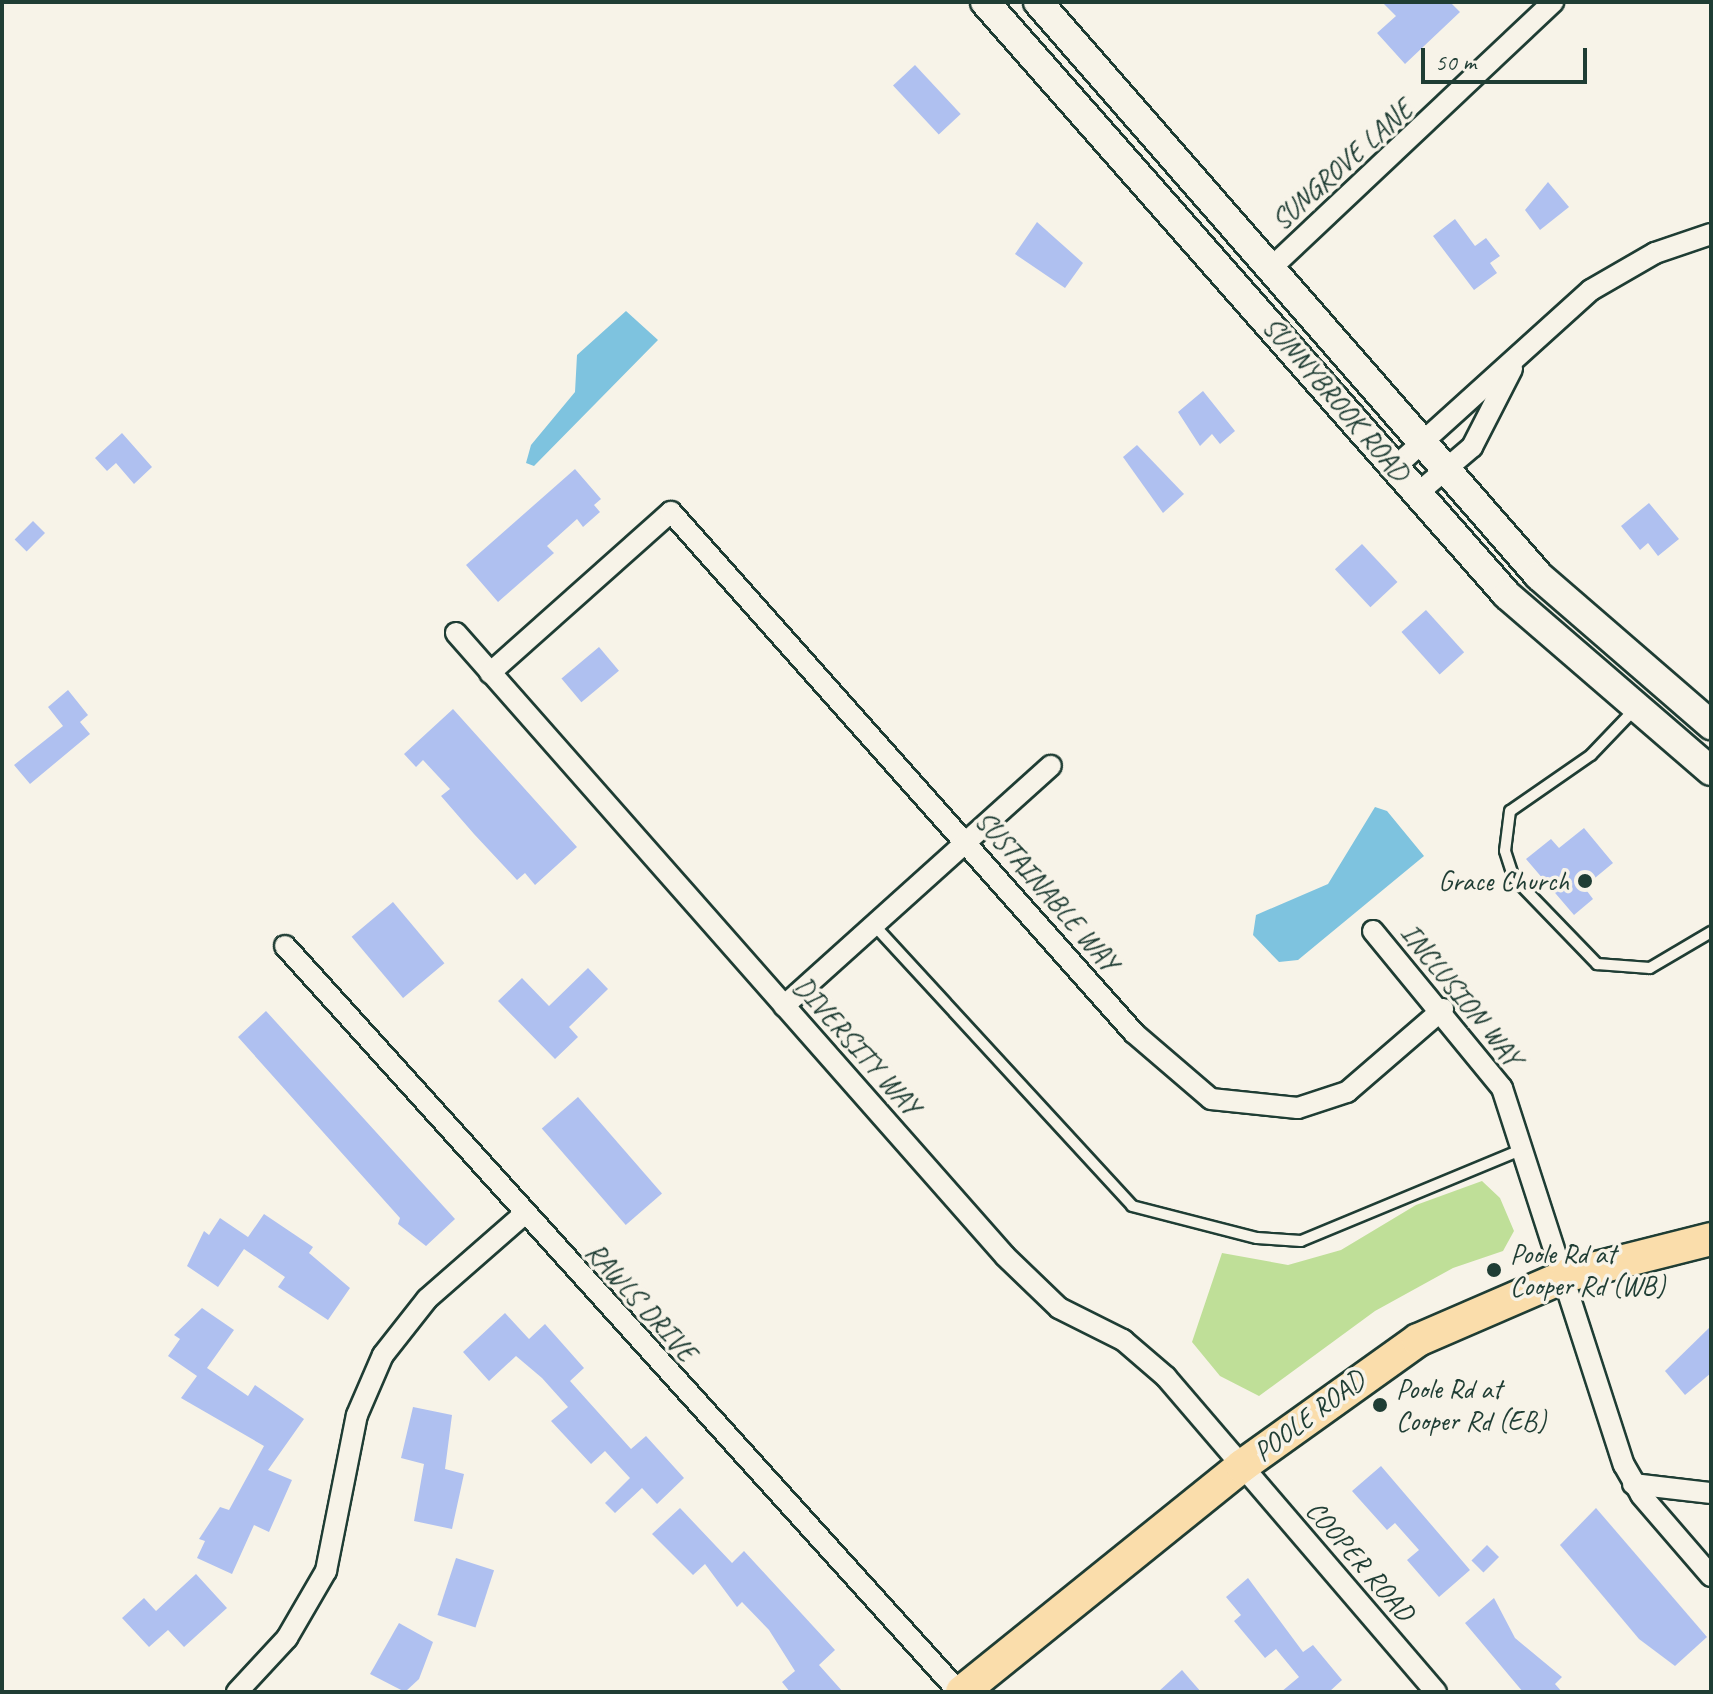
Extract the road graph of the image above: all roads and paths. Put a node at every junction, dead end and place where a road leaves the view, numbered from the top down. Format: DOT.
graph roads {
  1 [pos="985,2"];
  2 [pos="1038,2"];
  3 [pos="1553,2"];
  4 [pos="1711,234"];
  5 [pos="1271,268"];
  6 [pos="1515,361"];
  7 [pos="1425,442"];
  8 [pos="1395,467"];
  9 [pos="1447,470"];
  10 [pos="1418,493"];
  11 [pos="456,633"];
  12 [pos="490,673"];
  13 [pos="1634,710"];
  14 [pos="1711,725"];
  15 [pos="1711,748"];
  16 [pos="1051,766"];
  17 [pos="1711,771"];
  18 [pos="966,842"];
  19 [pos="874,925"];
  20 [pos="1373,931"];
  21 [pos="1711,932"];
  22 [pos="285,946"];
  23 [pos="784,1006"];
  24 [pos="1443,1009"];
  25 [pos="1521,1150"];
  26 [pos="523,1215"];
  27 [pos="1711,1239"];
  28 [pos="1568,1275"];
  29 [pos="1242,1466"];
  30 [pos="1633,1484"];
  31 [pos="1711,1493"];
  32 [pos="1711,1576"];
  33 [pos="237,1692"];
  34 [pos="961,1692"];
  35 [pos="1436,1692"];
  1 -- 8 [label="main road, SUNNYBROOK ROAD"];
  2 -- 5 [label="main road, SUNNYBROOK ROAD"];
  3 -- 5 [label="street, SUNGROVE LANE"];
  4 -- 6 [label="street"];
  5 -- 7 [label="main road, SUNNYBROOK ROAD"];
  6 -- 7 [label="street"];
  6 -- 9 [label="street"];
  7 -- 8 [label="street"];
  7 -- 9 [label="main road, SUNNYBROOK ROAD"];
  8 -- 10 [label="main road, SUNNYBROOK ROAD"];
  9 -- 10 [label="street"];
  9 -- 14 [label="main road, SUNNYBROOK ROAD"];
  10 -- 13 [label="main road, SUNNYBROOK ROAD"];
  11 -- 12 [label="street, DIVERSITY WAY"];
  12 -- 18 [label="street, SUSTAINABLE WAY"];
  12 -- 23 [label="street, DIVERSITY WAY"];
  13 -- 15 [label="main road"];
  13 -- 17 [label="main road, SUNNYBROOK ROAD"];
  13 -- 21 [label="lane"];
  16 -- 18 [label="street"];
  18 -- 19 [label="street"];
  18 -- 24 [label="street, SUSTAINABLE WAY"];
  19 -- 23 [label="street"];
  19 -- 25 [label="lane"];
  20 -- 24 [label="street, INCLUSION WAY"];
  22 -- 26 [label="street, RAWLS DRIVE"];
  23 -- 29 [label="street, DIVERSITY WAY"];
  24 -- 25 [label="street, INCLUSION WAY"];
  25 -- 28 [label="street, INCLUSION WAY"];
  26 -- 33 [label="street"];
  26 -- 34 [label="street, RAWLS DRIVE"];
  27 -- 28 [label="main road, POOLE ROAD"];
  28 -- 29 [label="main road, POOLE ROAD"];
  28 -- 30 [label="street, INCLUSION WAY"];
  29 -- 34 [label="main road, POOLE ROAD"];
  29 -- 35 [label="street, COOPER ROAD"];
  30 -- 31 [label="street"];
  30 -- 32 [label="street"];
}
